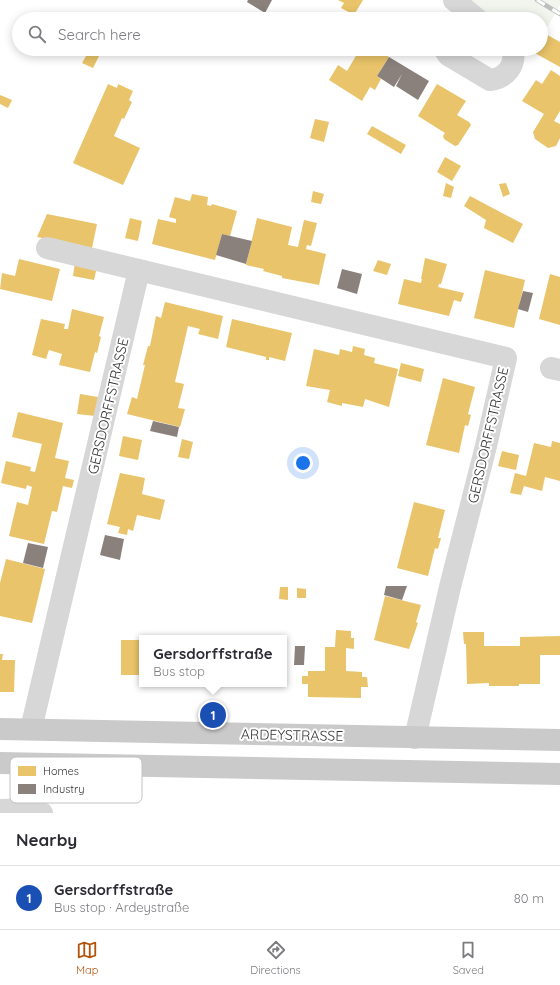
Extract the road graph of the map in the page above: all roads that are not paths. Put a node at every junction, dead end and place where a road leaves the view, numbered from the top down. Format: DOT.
graph roads {
  1 [pos="450,56"];
  2 [pos="513,56"];
  3 [pos="47,248"];
  4 [pos="139,270"];
  5 [pos="0,729"];
  6 [pos="32,729"];
  7 [pos="415,738"];
  8 [pos="560,740"];
  9 [pos="0,763"];
  10 [pos="10,763"];
  11 [pos="142,766"];
  12 [pos="560,774"];
  13 [pos="0,810"];
  14 [pos="42,813"];
  1 -- 2 [label="street"];
  3 -- 4 [label="street, GERSDORFFSTRASSE"];
  4 -- 6 [label="street, GERSDORFFSTRASSE"];
  4 -- 7 [label="street, GERSDORFFSTRASSE"];
  5 -- 6 [label="main road, ARDEYSTRASSE"];
  6 -- 7 [label="main road, ARDEYSTRASSE"];
  7 -- 8 [label="main road, ARDEYSTRASSE"];
  9 -- 10 [label="main road"];
  11 -- 12 [label="main road"];
  13 -- 14 [label="street"];
}
